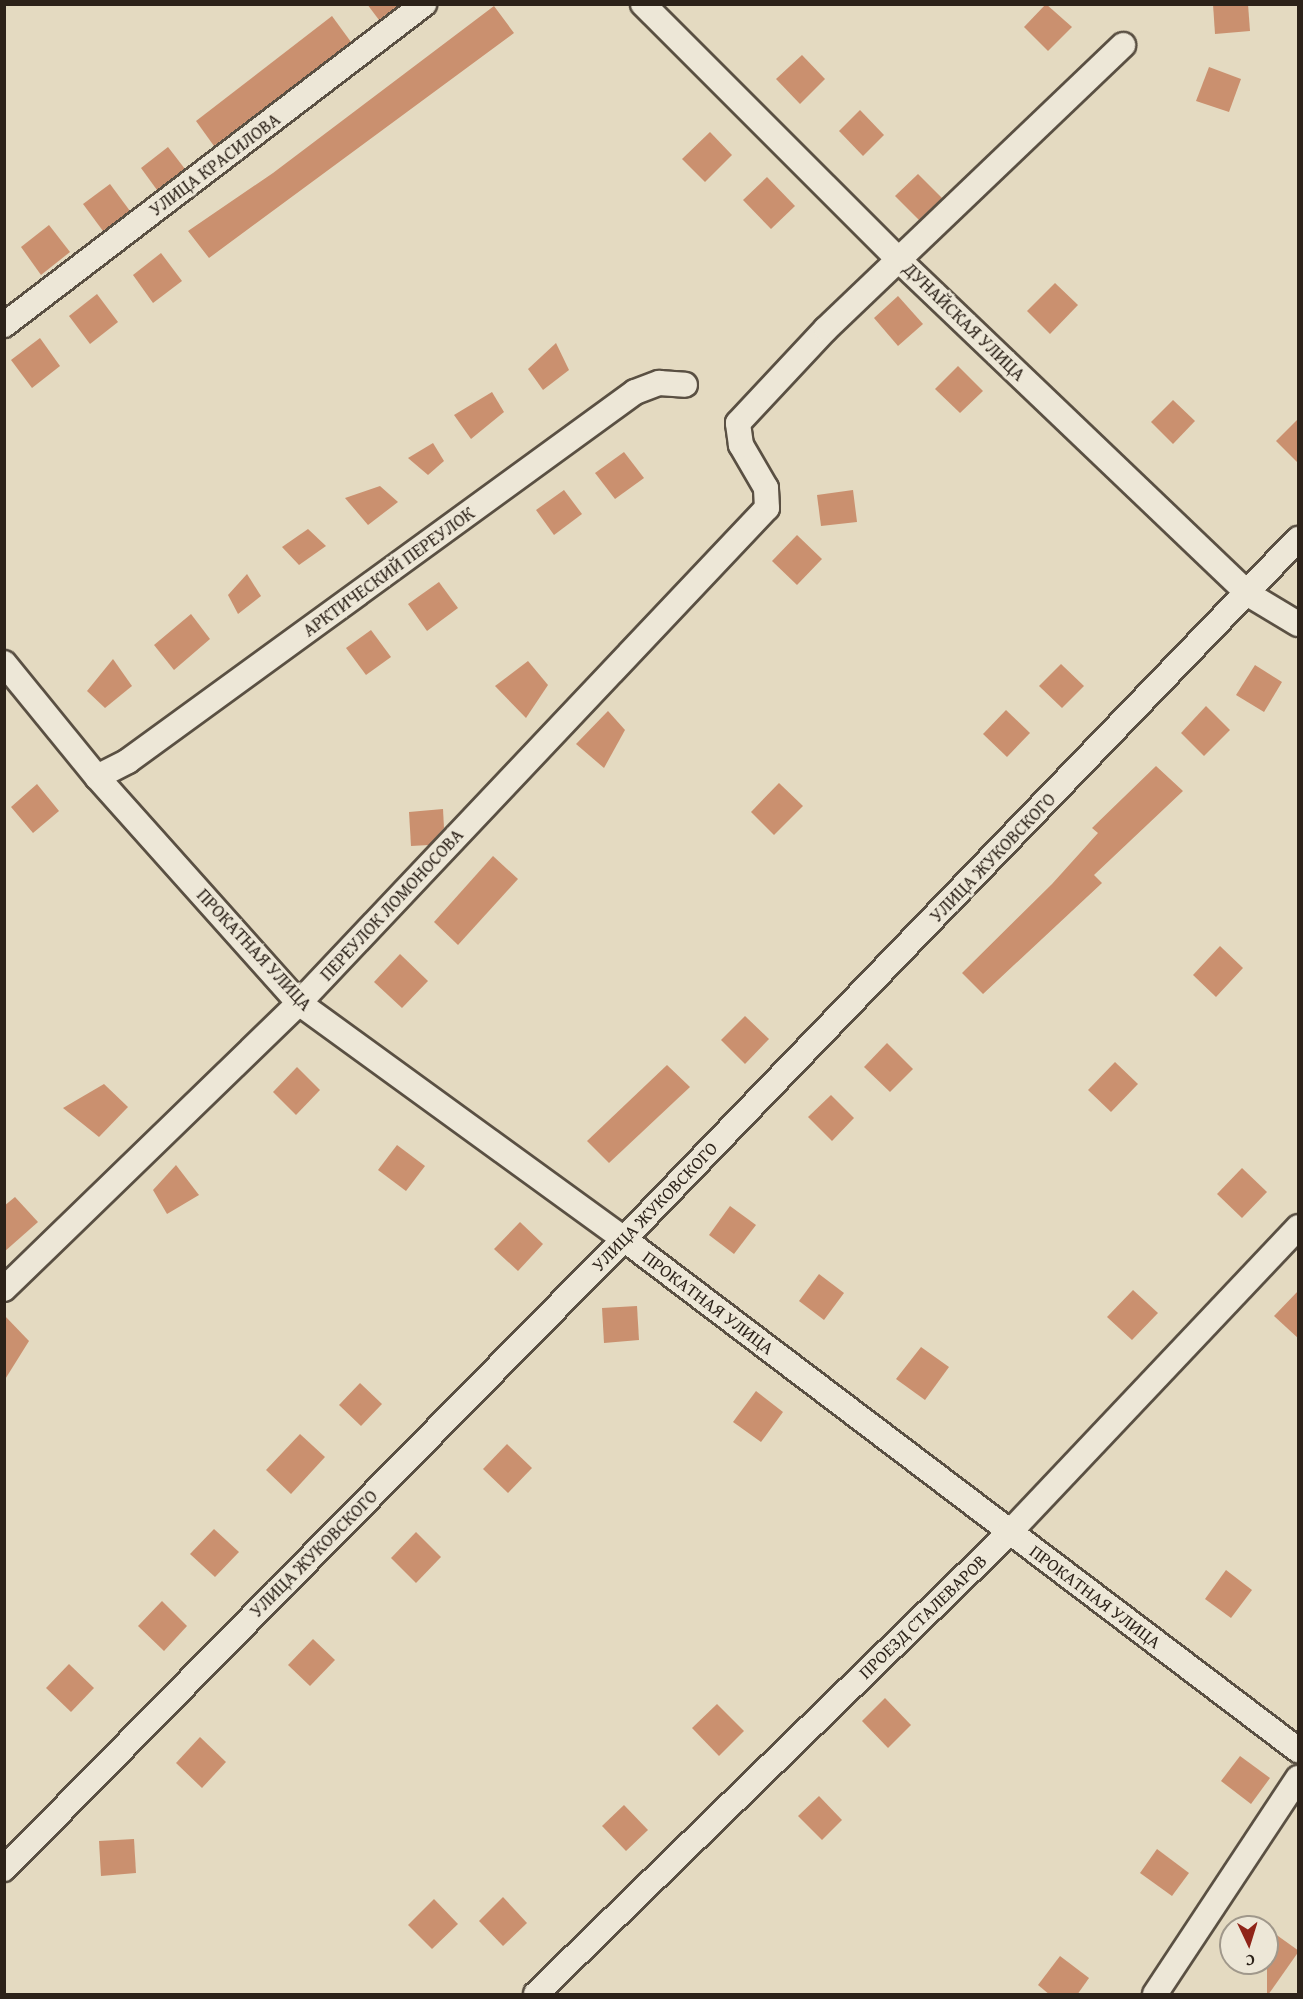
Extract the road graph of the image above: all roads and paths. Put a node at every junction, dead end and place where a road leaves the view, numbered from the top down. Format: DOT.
graph roads {
  1 [pos="424,4"];
  2 [pos="643,4"];
  3 [pos="1123,45"];
  4 [pos="900,262"];
  5 [pos="4,325"];
  6 [pos="685,385"];
  7 [pos="1299,539"];
  8 [pos="1248,594"];
  9 [pos="1299,624"];
  10 [pos="4,663"];
  11 [pos="97,777"];
  12 [pos="299,1003"];
  13 [pos="1299,1227"];
  14 [pos="624,1239"];
  15 [pos="4,1289"];
  16 [pos="1009,1533"];
  17 [pos="1299,1750"];
  18 [pos="1299,1778"];
  19 [pos="4,1869"];
  20 [pos="536,1995"];
  21 [pos="1155,1995"];
  1 -- 5 [label="street, УЛИЦА КРАСИЛОВА"];
  2 -- 4 [label="street, ДУНАЙСКАЯ УЛИЦА"];
  3 -- 4 [label="street"];
  4 -- 8 [label="street, ДУНАЙСКАЯ УЛИЦА"];
  4 -- 12 [label="street, ПЕРЕУЛОК ЛОМОНОСОВА"];
  6 -- 11 [label="street, АРКТИЧЕСКИЙ ПЕРЕУЛОК"];
  7 -- 8 [label="street, УЛИЦА ЖУКОВСКОГО"];
  8 -- 9 [label="street, ДУНАЙСКАЯ УЛИЦА"];
  8 -- 14 [label="street, УЛИЦА ЖУКОВСКОГО"];
  10 -- 11 [label="street, ПРОКАТНАЯ УЛИЦА"];
  11 -- 12 [label="street, ПРОКАТНАЯ УЛИЦА"];
  12 -- 14 [label="street, ПРОКАТНАЯ УЛИЦА"];
  12 -- 15 [label="street, ПЕРЕУЛОК ЛОМОНОСОВА"];
  13 -- 16 [label="street, ПРОЕЗД СТАЛЕВАРОВ"];
  14 -- 16 [label="street, ПРОКАТНАЯ УЛИЦА"];
  14 -- 19 [label="street, УЛИЦА ЖУКОВСКОГО"];
  16 -- 17 [label="street, ПРОКАТНАЯ УЛИЦА"];
  16 -- 20 [label="street, ПРОЕЗД СТАЛЕВАРОВ"];
  18 -- 21 [label="street"];
}
